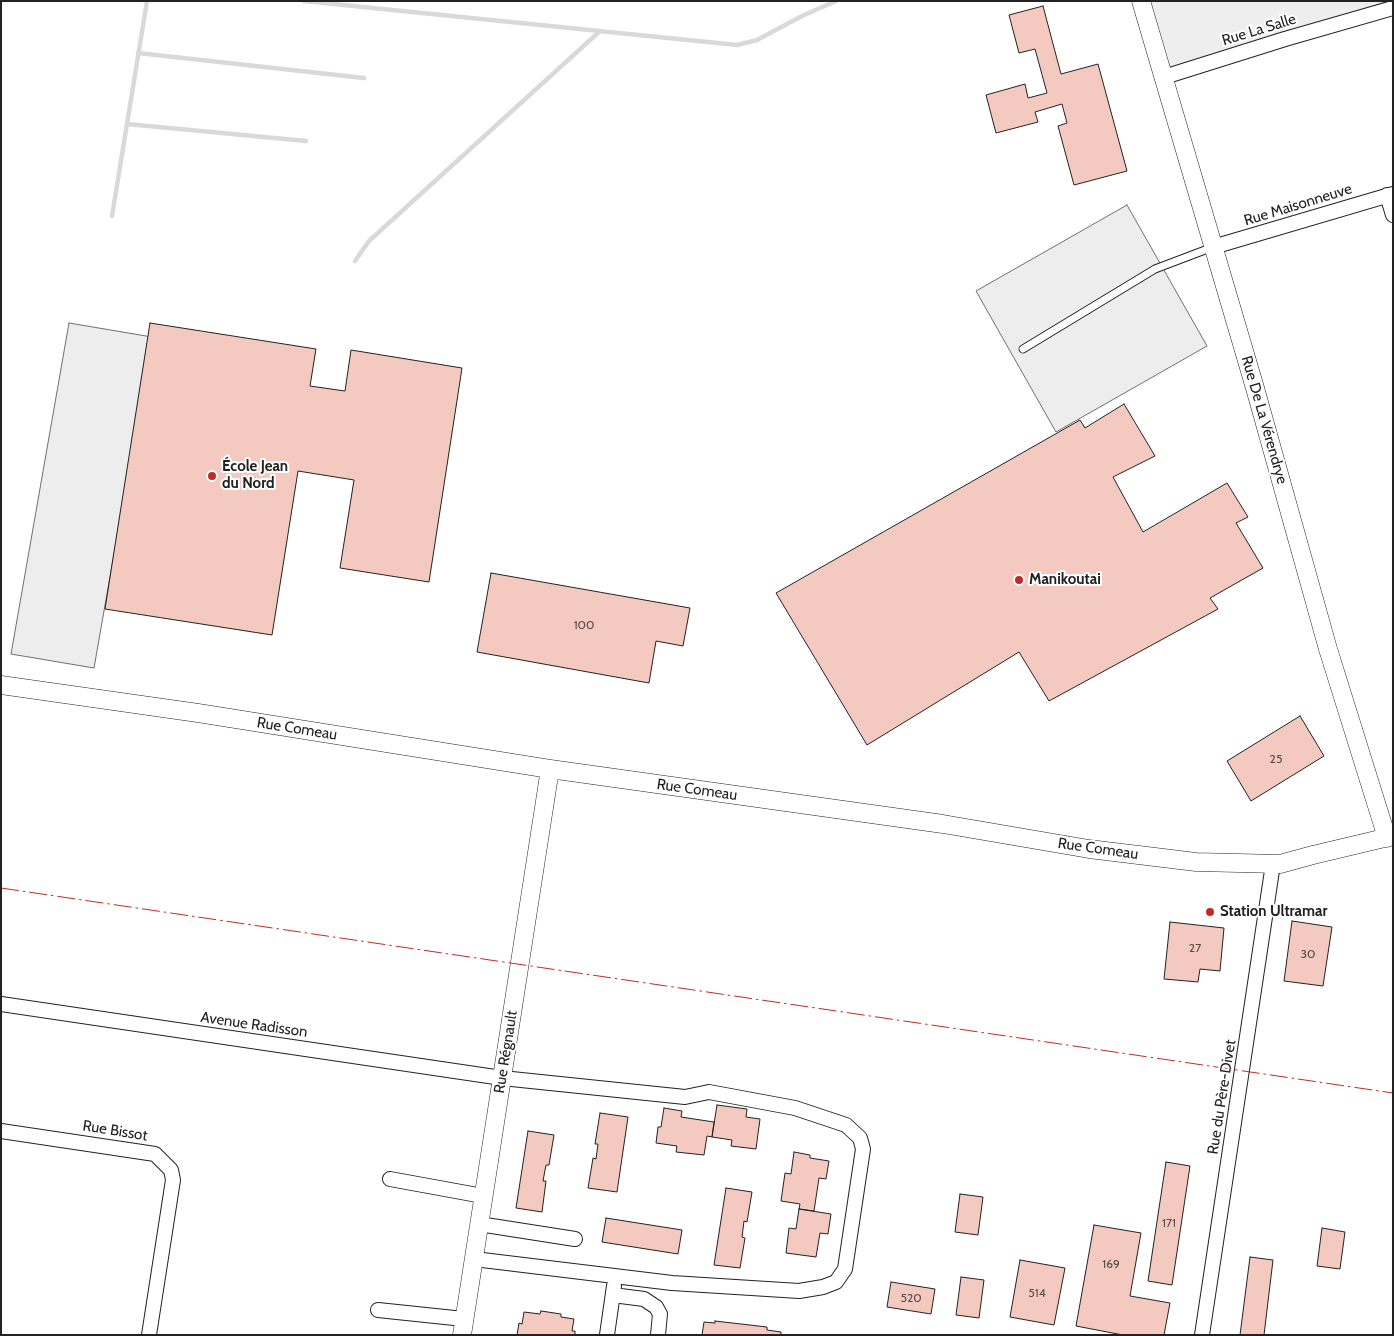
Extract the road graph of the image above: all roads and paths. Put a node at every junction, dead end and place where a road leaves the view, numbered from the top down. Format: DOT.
graph roads {
  1 [pos="1141,1"];
  2 [pos="1393,8"];
  3 [pos="1164,77"];
  4 [pos="1390,194"];
  5 [pos="1393,215"];
  6 [pos="1213,247"];
  7 [pos="1023,350"];
  8 [pos="1,686"];
  9 [pos="550,769"];
  10 [pos="1390,837"];
  11 [pos="1273,864"];
  12 [pos="1,1004"];
  13 [pos="502,1078"];
  14 [pos="1,1131"];
  15 [pos="390,1179"];
  16 [pos="484,1196"];
  17 [pos="479,1224"];
  18 [pos="575,1239"];
  19 [pos="474,1259"];
  20 [pos="616,1276"];
  21 [pos="613,1295"];
  22 [pos="378,1310"];
  23 [pos="463,1327"];
  24 [pos="149,1335"];
  25 [pos="607,1335"];
  26 [pos="658,1335"];
  27 [pos="1202,1335"];
  1 -- 3 [label="street, Rue De La Vérendrye"];
  2 -- 3 [label="street, Rue La Salle"];
  3 -- 6 [label="street, Rue De La Vérendrye"];
  4 -- 5 [label="street"];
  4 -- 6 [label="street, Rue Maisonneuve"];
  6 -- 7 [label="lane"];
  6 -- 10 [label="street, Rue De La Vérendrye"];
  8 -- 9 [label="street, Rue Comeau"];
  9 -- 11 [label="street, Rue Comeau"];
  9 -- 13 [label="street, Rue Régnault"];
  10 -- 11 [label="street, Rue Comeau"];
  11 -- 27 [label="street, Rue du Père-Divet"];
  12 -- 13 [label="street, Avenue Radisson"];
  13 -- 16 [label="street, Rue Régnault"];
  13 -- 20 [label="street, Avenue Radisson"];
  14 -- 24 [label="street, Rue Bissot"];
  15 -- 16 [label="street"];
  16 -- 17 [label="street, Rue Régnault"];
  17 -- 18 [label="street"];
  17 -- 19 [label="street, Rue Régnault"];
  19 -- 20 [label="street, Avenue Radisson"];
  19 -- 23 [label="street, Rue Régnault"];
  20 -- 21 [label="street"];
  21 -- 25 [label="street"];
  21 -- 26 [label="street"];
  22 -- 23 [label="street"];
}
